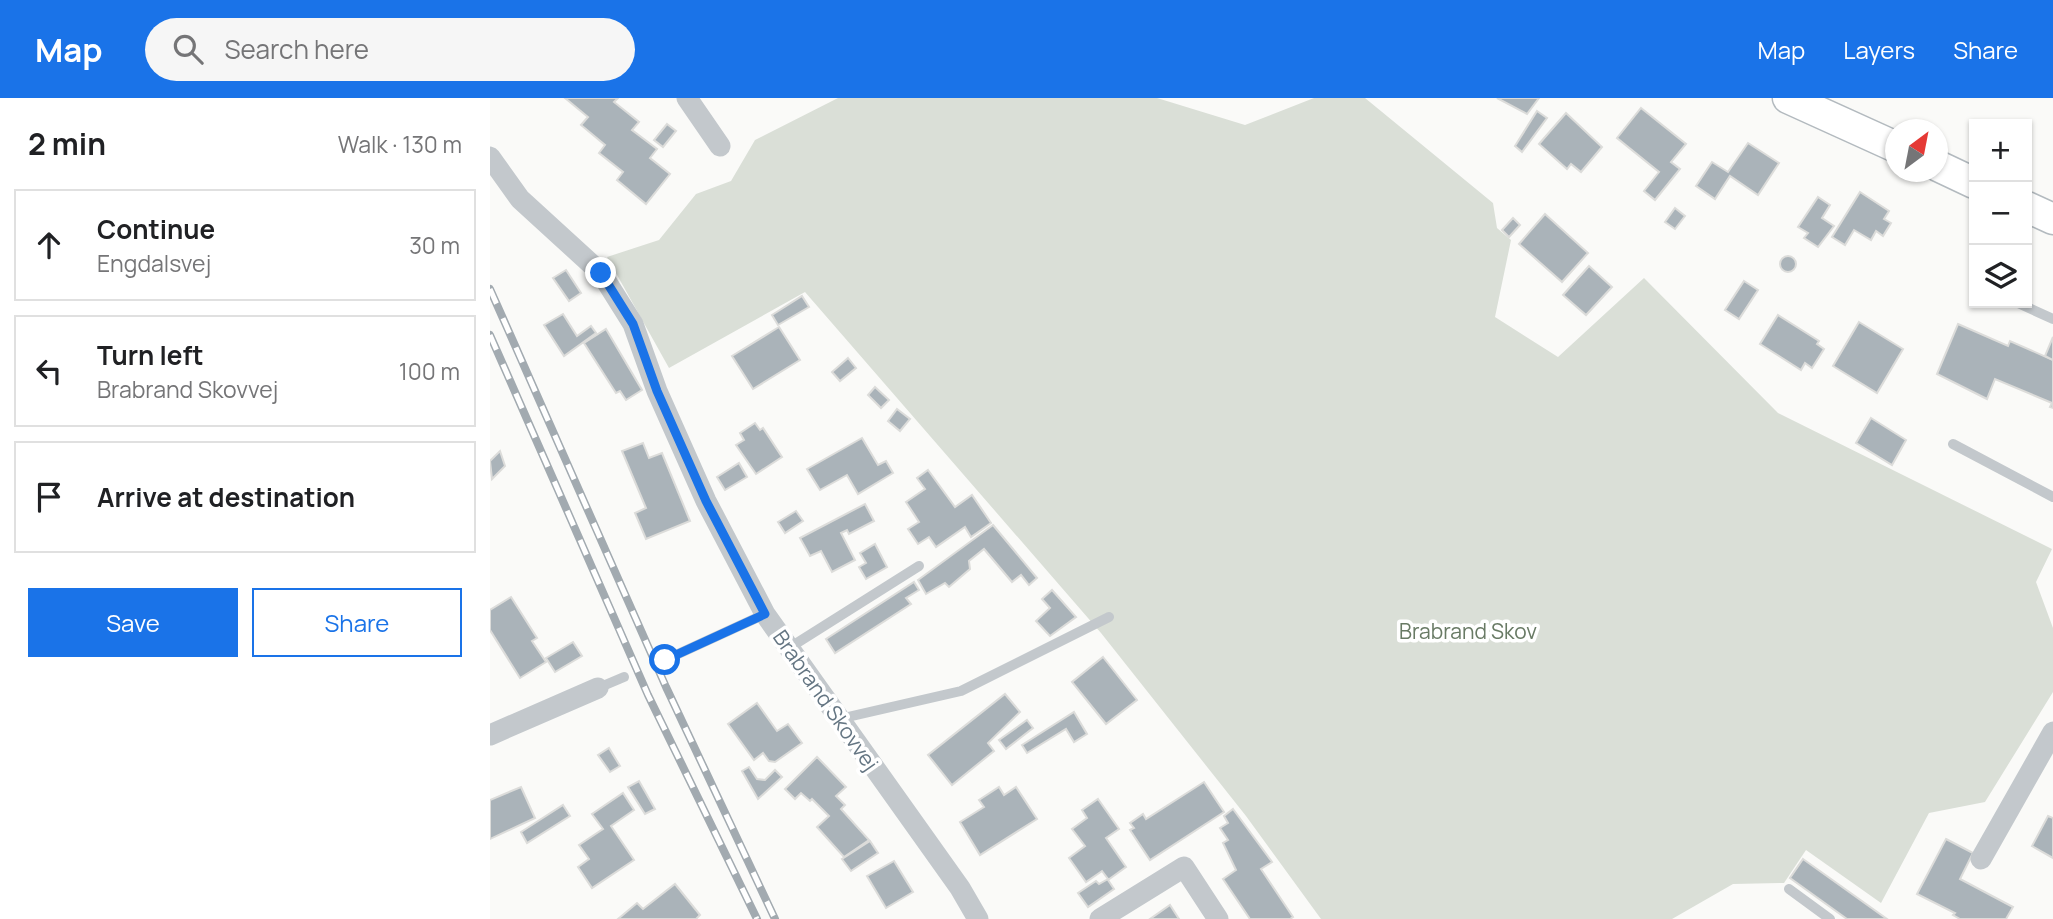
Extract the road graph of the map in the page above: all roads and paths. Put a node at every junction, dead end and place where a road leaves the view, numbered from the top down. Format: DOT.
graph roads {
  1 [pos="687,98"];
  2 [pos="1788,98"];
  3 [pos="1885,142"];
  4 [pos="720,146"];
  5 [pos="490,157"];
  6 [pos="1948,171"];
  7 [pos="1972,182"];
  8 [pos="2032,209"];
  9 [pos="2053,219"];
  10 [pos="2029,308"];
  11 [pos="2053,319"];
  12 [pos="1953,444"];
  13 [pos="2053,497"];
  14 [pos="919,566"];
  15 [pos="765,614"];
  16 [pos="1109,617"];
  17 [pos="789,648"];
  18 [pos="665,660"];
  19 [pos="624,677"];
  20 [pos="598,688"];
  21 [pos="839,719"];
  22 [pos="2053,732"];
  23 [pos="490,735"];
  24 [pos="1981,859"];
  25 [pos="1789,889"];
  26 [pos="978,919"];
  27 [pos="1100,919"];
  28 [pos="1218,919"];
  29 [pos="1830,919"];
  1 -- 4 [label="street"];
  2 -- 3 [label="main road"];
  5 -- 15 [label="street, Brabrand Skovvej"];
  6 -- 7 [label="main road"];
  8 -- 9 [label="main road"];
  10 -- 11 [label="lane"];
  12 -- 13 [label="lane"];
  14 -- 17 [label="lane"];
  15 -- 17 [label="street, Brabrand Skovvej"];
  15 -- 18 [label="lane"];
  16 -- 21 [label="lane"];
  17 -- 21 [label="street, Brabrand Skovvej"];
  19 -- 20 [label="lane"];
  20 -- 23 [label="street"];
  21 -- 26 [label="street, Brabrand Skovvej"];
  22 -- 24 [label="street"];
  25 -- 29 [label="lane"];
  27 -- 28 [label="street"];
}
